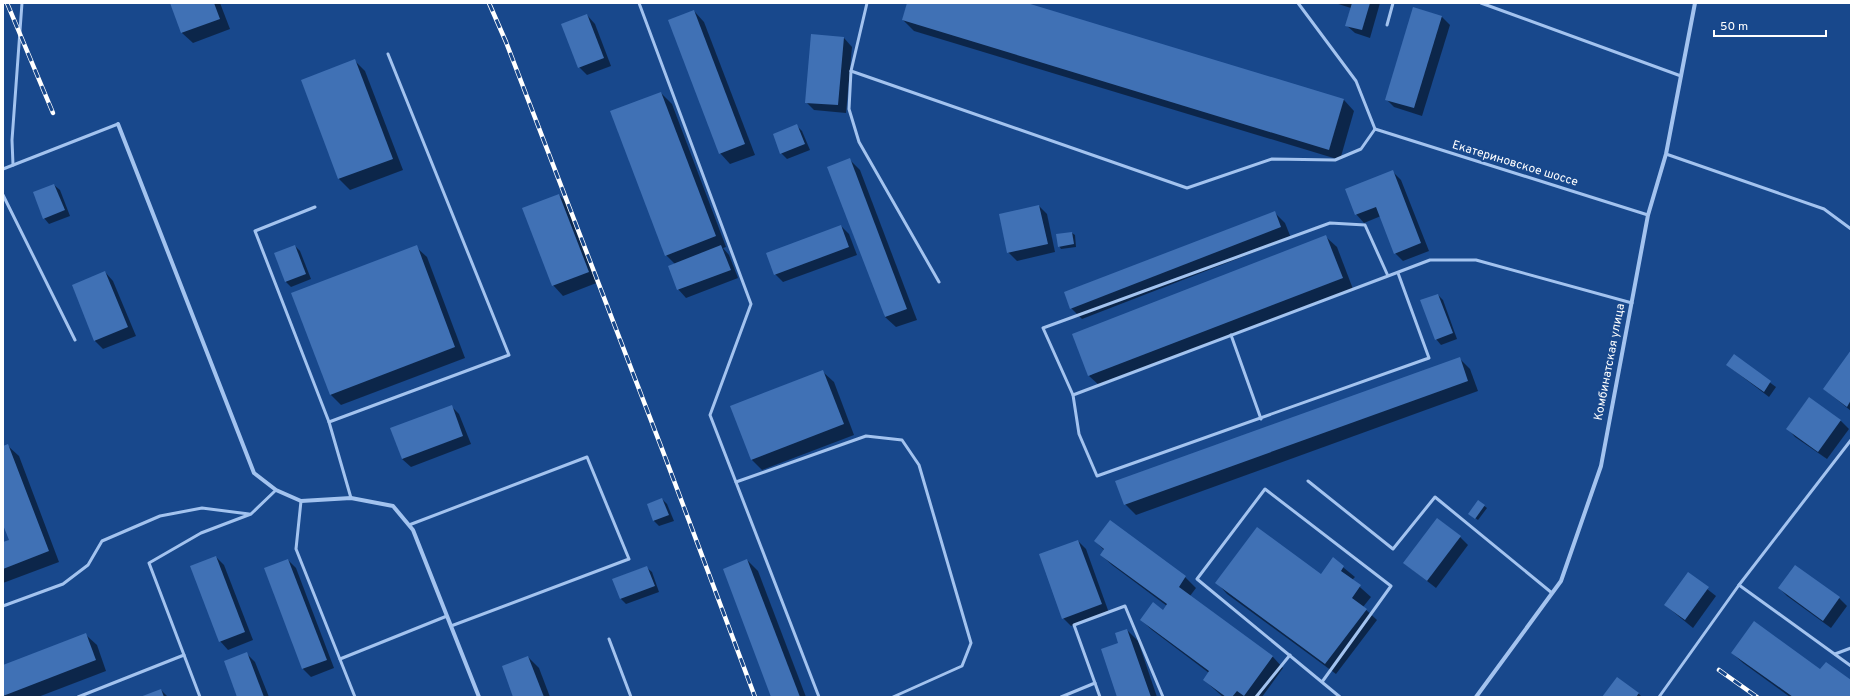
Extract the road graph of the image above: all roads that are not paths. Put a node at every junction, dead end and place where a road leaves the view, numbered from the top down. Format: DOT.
graph roads {
  1 [pos="22,3"];
  2 [pos="639,3"];
  3 [pos="867,3"];
  4 [pos="1298,3"];
  5 [pos="1393,3"];
  6 [pos="1481,3"];
  7 [pos="1695,3"];
  8 [pos="1386,25"];
  9 [pos="388,54"];
  10 [pos="850,71"];
  11 [pos="1681,76"];
  12 [pos="118,124"];
  13 [pos="1375,129"];
  14 [pos="1666,154"];
  15 [pos="13,165"];
  16 [pos="3,169"];
  17 [pos="3,195"];
  18 [pos="315,207"];
  19 [pos="1648,215"];
  20 [pos="1851,229"];
  21 [pos="1398,273"];
  22 [pos="1388,276"];
  23 [pos="939,282"];
  24 [pos="1632,303"];
  25 [pos="1231,335"];
  26 [pos="76,340"];
  27 [pos="1073,395"];
  28 [pos="1260,419"];
  29 [pos="329,422"];
  30 [pos="1851,440"];
  31 [pos="736,482"];
  32 [pos="1308,482"];
  33 [pos="276,490"];
  34 [pos="350,498"];
  35 [pos="301,501"];
  36 [pos="251,514"];
  37 [pos="410,525"];
  38 [pos="1739,585"];
  39 [pos="1552,593"];
  40 [pos="3,606"];
  41 [pos="447,616"];
  42 [pos="451,626"];
  43 [pos="609,639"];
  44 [pos="1851,648"];
  45 [pos="1835,654"];
  46 [pos="184,655"];
  47 [pos="1290,655"];
  48 [pos="340,659"];
  49 [pos="1851,666"];
  50 [pos="1322,682"];
  51 [pos="1095,683"];
  52 [pos="78,697"];
  53 [pos="200,697"];
  54 [pos="355,697"];
  55 [pos="479,697"];
  56 [pos="631,697"];
  57 [pos="819,697"];
  58 [pos="893,697"];
  59 [pos="1061,697"];
  60 [pos="1100,697"];
  61 [pos="1163,697"];
  62 [pos="1256,697"];
  63 [pos="1340,697"];
  64 [pos="1476,697"];
  65 [pos="1659,697"];
  1 -- 15 [label="lane"];
  2 -- 31 [label="lane"];
  3 -- 10 [label="lane"];
  4 -- 13 [label="lane"];
  5 -- 8 [label="lane"];
  6 -- 11 [label="lane"];
  7 -- 11 [label="street, Комбинатская улица"];
  9 -- 29 [label="lane"];
  10 -- 13 [label="lane"];
  10 -- 23 [label="lane"];
  11 -- 14 [label="street, Комбинатская улица"];
  12 -- 15 [label="lane"];
  12 -- 33 [label="street"];
  13 -- 19 [label="lane, Екатериновское шоссе"];
  14 -- 19 [label="street, Комбинатская улица"];
  14 -- 20 [label="lane"];
  15 -- 16 [label="lane"];
  17 -- 26 [label="lane"];
  18 -- 29 [label="lane"];
  19 -- 24 [label="street, Комбинатская улица"];
  21 -- 22 [label="lane"];
  21 -- 24 [label="lane"];
  21 -- 28 [label="lane"];
  22 -- 25 [label="lane"];
  22 -- 27 [label="lane"];
  24 -- 39 [label="street, Комбинатская улица"];
  25 -- 27 [label="lane"];
  25 -- 28 [label="lane"];
  27 -- 28 [label="lane"];
  29 -- 34 [label="lane"];
  30 -- 38 [label="lane"];
  31 -- 57 [label="lane"];
  31 -- 58 [label="lane"];
  32 -- 39 [label="lane"];
  33 -- 35 [label="street"];
  33 -- 36 [label="lane"];
  34 -- 35 [label="street"];
  34 -- 37 [label="street"];
  35 -- 48 [label="lane"];
  36 -- 40 [label="lane"];
  36 -- 46 [label="lane"];
  37 -- 41 [label="street"];
  37 -- 42 [label="lane"];
  38 -- 45 [label="lane"];
  38 -- 65 [label="lane"];
  39 -- 64 [label="street, Комбинатская улица"];
  41 -- 42 [label="street"];
  41 -- 48 [label="lane"];
  42 -- 55 [label="street"];
  43 -- 56 [label="lane"];
  44 -- 45 [label="lane"];
  45 -- 49 [label="lane"];
  46 -- 52 [label="lane"];
  46 -- 53 [label="lane"];
  47 -- 50 [label="lane"];
  47 -- 50 [label="lane"];
  47 -- 62 [label="lane"];
  48 -- 54 [label="lane"];
  50 -- 63 [label="lane"];
  51 -- 59 [label="lane"];
  51 -- 60 [label="lane"];
  51 -- 61 [label="lane"];
}
